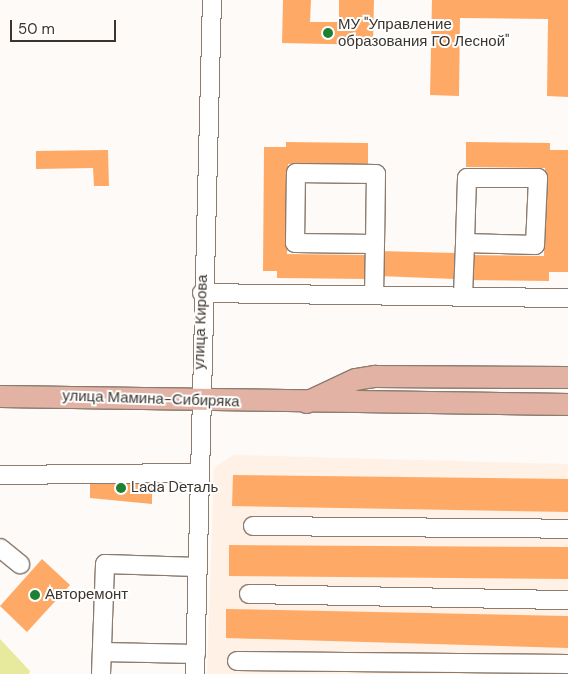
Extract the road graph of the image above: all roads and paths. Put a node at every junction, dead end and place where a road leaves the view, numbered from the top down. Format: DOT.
graph roads {
  1 [pos="212,0"];
  2 [pos="465,243"];
  3 [pos="375,244"];
  4 [pos="202,293"];
  5 [pos="374,295"];
  6 [pos="463,296"];
  7 [pos="568,298"];
  8 [pos="568,378"];
  9 [pos="0,396"];
  10 [pos="199,400"];
  11 [pos="302,404"];
  12 [pos="568,404"];
  13 [pos="198,473"];
  14 [pos="0,475"];
  15 [pos="253,526"];
  16 [pos="568,529"];
  17 [pos="0,548"];
  18 [pos="20,564"];
  19 [pos="197,567"];
  20 [pos="249,594"];
  21 [pos="568,600"];
  22 [pos="102,652"];
  23 [pos="196,654"];
  24 [pos="237,661"];
  25 [pos="568,664"];
  26 [pos="101,674"];
  27 [pos="195,674"];
  1 -- 4 [label="street, улица Кирова"];
  2 -- 2 [label="street"];
  2 -- 6 [label="street"];
  3 -- 3 [label="street"];
  3 -- 5 [label="street"];
  4 -- 5 [label="street"];
  4 -- 10 [label="street, улица Кирова"];
  5 -- 6 [label="street"];
  6 -- 7 [label="street"];
  8 -- 11 [label="main road, улица Мамина-Сибиряка"];
  9 -- 10 [label="main road, улица Мамина-Сибиряка"];
  10 -- 11 [label="main road, улица Мамина-Сибиряка"];
  10 -- 13 [label="street, улица Кирова"];
  11 -- 12 [label="main road, улица Мамина-Сибиряка"];
  13 -- 14 [label="street"];
  13 -- 19 [label="street, улица Кирова"];
  15 -- 16 [label="street"];
  17 -- 18 [label="street"];
  19 -- 22 [label="street"];
  19 -- 23 [label="street, улица Кирова"];
  20 -- 21 [label="street"];
  22 -- 23 [label="street"];
  22 -- 26 [label="street"];
  23 -- 27 [label="street, улица Кирова"];
  24 -- 25 [label="street"];
}
